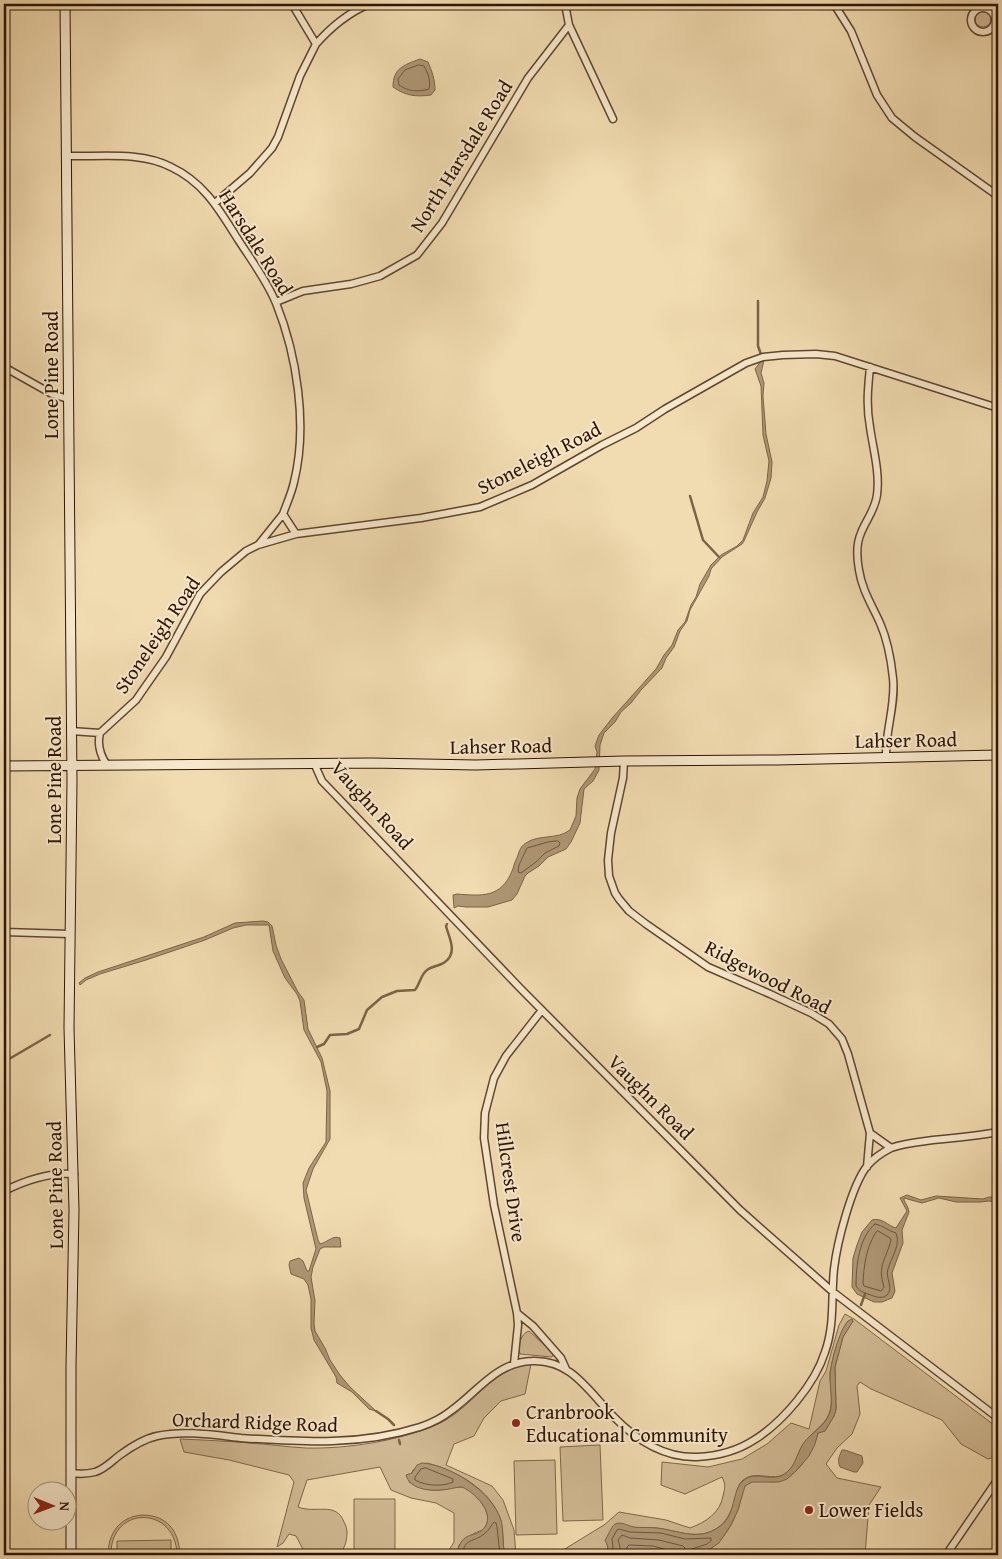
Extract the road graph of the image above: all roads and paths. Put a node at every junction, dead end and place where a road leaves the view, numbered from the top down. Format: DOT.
graph roads {
  1 [pos="65,4"];
  2 [pos="292,4"];
  3 [pos="369,4"];
  4 [pos="565,4"];
  5 [pos="834,4"];
  6 [pos="569,25"];
  7 [pos="316,44"];
  8 [pos="613,119"];
  9 [pos="67,156"];
  10 [pos="998,196"];
  11 [pos="215,202"];
  12 [pos="276,302"];
  13 [pos="870,366"];
  14 [pos="4,367"];
  15 [pos="68,399"];
  16 [pos="998,408"];
  17 [pos="283,514"];
  18 [pos="296,534"];
  19 [pos="258,545"];
  20 [pos="71,730"];
  21 [pos="100,733"];
  22 [pos="998,755"];
  23 [pos="886,758"];
  24 [pos="624,761"];
  25 [pos="314,763"];
  26 [pos="72,765"];
  27 [pos="107,765"];
  28 [pos="4,766"];
  29 [pos="4,932"];
  30 [pos="70,934"];
  31 [pos="542,1010"];
  32 [pos="998,1132"];
  33 [pos="870,1133"];
  34 [pos="891,1148"];
  35 [pos="867,1167"];
  36 [pos="74,1174"];
  37 [pos="4,1191"];
  38 [pos="833,1292"];
  39 [pos="517,1313"];
  40 [pos="514,1364"];
  41 [pos="566,1369"];
  42 [pos="998,1418"];
  43 [pos="71,1473"];
  44 [pos="998,1479"];
  45 [pos="71,1555"];
  46 [pos="946,1555"];
  1 -- 9 [label="street, Lone Pine Road"];
  2 -- 7 [label="street"];
  3 -- 7 [label="street"];
  4 -- 6 [label="street"];
  5 -- 10 [label="street"];
  6 -- 8 [label="street"];
  6 -- 12 [label="street, North Harsdale Road"];
  7 -- 11 [label="street"];
  9 -- 11 [label="street, Harsdale Road"];
  9 -- 15 [label="street, Lone Pine Road"];
  11 -- 12 [label="street, Harsdale Road"];
  12 -- 17 [label="street, Harsdale Road"];
  13 -- 16 [label="street, Stoneleigh Road"];
  13 -- 18 [label="street, Stoneleigh Road"];
  13 -- 23 [label="street"];
  14 -- 15 [label="street"];
  15 -- 20 [label="street, Lone Pine Road"];
  17 -- 18 [label="street"];
  17 -- 19 [label="street, Harsdale Road"];
  18 -- 19 [label="street, Stoneleigh Road"];
  19 -- 21 [label="street, Stoneleigh Road"];
  20 -- 21 [label="street"];
  20 -- 26 [label="street, Lone Pine Road"];
  21 -- 27 [label="street"];
  22 -- 23 [label="street, Lahser Road"];
  23 -- 24 [label="street, Lahser Road"];
  24 -- 25 [label="street, Lahser Road"];
  24 -- 33 [label="street, Ridgewood Road"];
  25 -- 27 [label="street, Lahser Road"];
  25 -- 31 [label="street, Vaughn Road"];
  26 -- 27 [label="street, Lahser Road"];
  26 -- 28 [label="street, Lahser Road"];
  26 -- 30 [label="street, Lone Pine Road"];
  29 -- 30 [label="street"];
  30 -- 36 [label="street, Lone Pine Road"];
  31 -- 38 [label="street, Vaughn Road"];
  31 -- 39 [label="street, Hillcrest Drive"];
  32 -- 34 [label="street, Orchard Ridge Road"];
  33 -- 34 [label="street"];
  33 -- 35 [label="street, Ridgewood Road"];
  34 -- 35 [label="street, Orchard Ridge Road"];
  35 -- 38 [label="street, Orchard Ridge Road"];
  36 -- 37 [label="street"];
  36 -- 43 [label="street, Lone Pine Road"];
  38 -- 41 [label="street, Orchard Ridge Road"];
  38 -- 42 [label="street, Vaughn Road"];
  39 -- 40 [label="street, Hillcrest Drive"];
  39 -- 41 [label="street"];
  40 -- 41 [label="street, Orchard Ridge Road"];
  40 -- 43 [label="street, Orchard Ridge Road"];
  43 -- 45 [label="street, Lone Pine Road"];
  44 -- 46 [label="street"];
}
